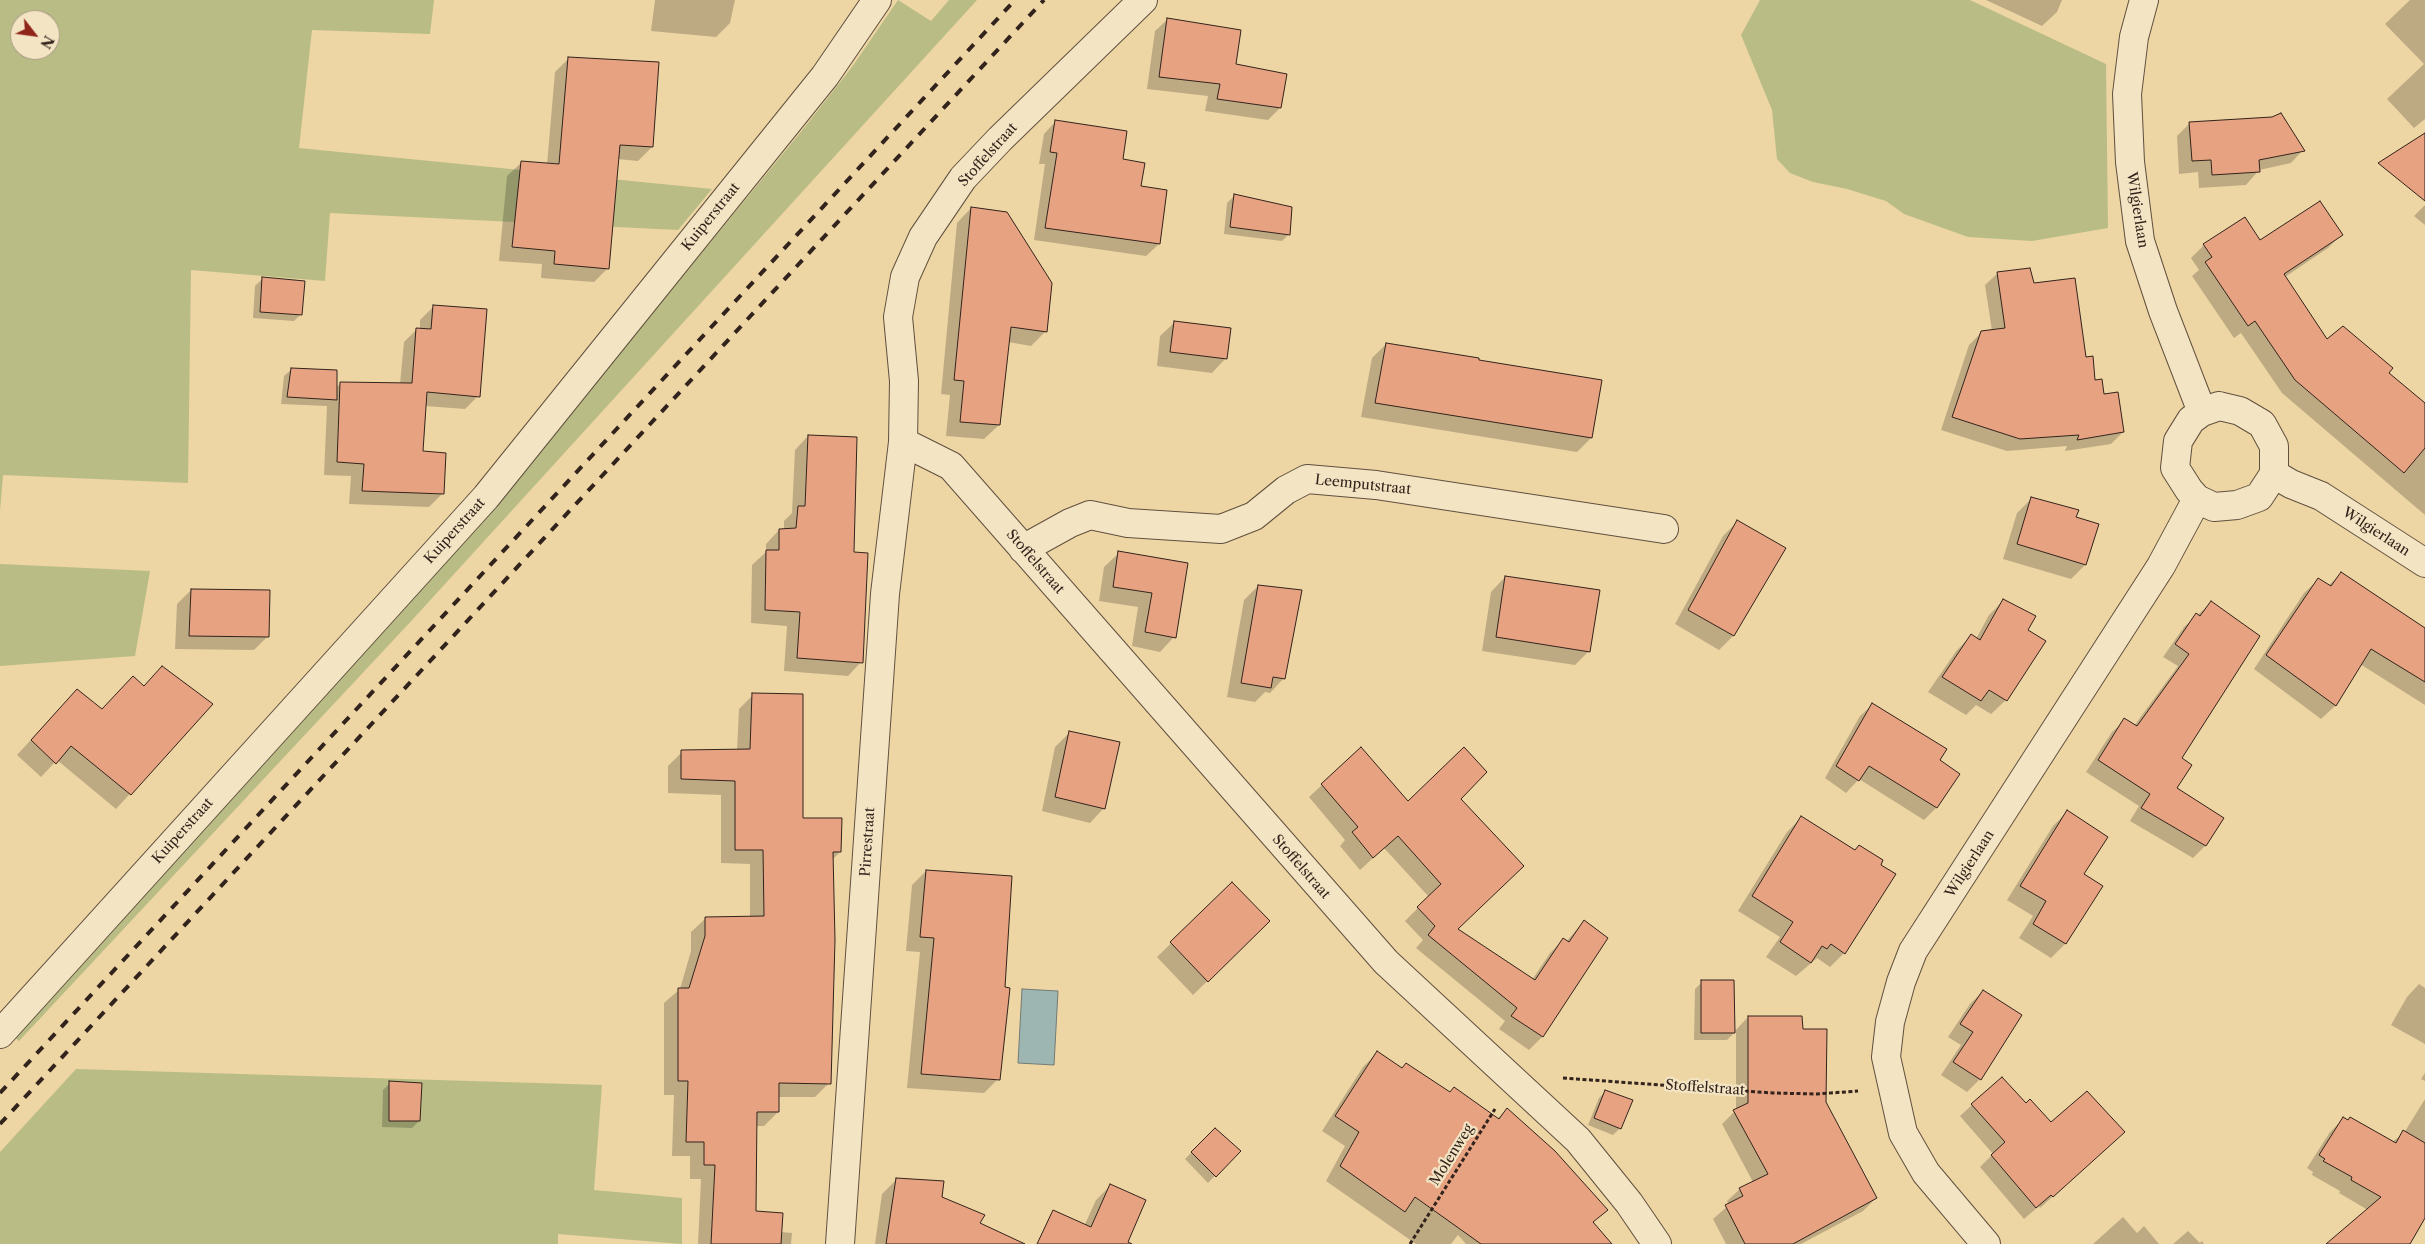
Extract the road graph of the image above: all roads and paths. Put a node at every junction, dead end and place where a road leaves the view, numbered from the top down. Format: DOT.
graph roads {
  1 [pos="877,0"];
  2 [pos="1143,0"];
  3 [pos="2144,0"];
  4 [pos="2202,412"];
  5 [pos="903,442"];
  6 [pos="2274,474"];
  7 [pos="2197,498"];
  8 [pos="1664,528"];
  9 [pos="1023,549"];
  10 [pos="2425,563"];
  11 [pos="0,1034"];
  12 [pos="1517,1082"];
  13 [pos="1891,1088"];
  14 [pos="840,1244"];
  15 [pos="1410,1244"];
  16 [pos="1657,1244"];
  17 [pos="1986,1244"];
  1 -- 11 [label="street, Kuiperstraat"];
  2 -- 5 [label="street, Stoffelstraat"];
  3 -- 4 [label="street, Wilgierlaan"];
  4 -- 6 [label="street"];
  4 -- 7 [label="street"];
  5 -- 9 [label="street, Stoffelstraat"];
  5 -- 14 [label="street, Pirrestraat"];
  6 -- 7 [label="street"];
  6 -- 10 [label="street, Wilgierlaan"];
  7 -- 13 [label="street, Wilgierlaan"];
  8 -- 9 [label="street, Leemputstraat"];
  9 -- 12 [label="street, Stoffelstraat"];
  12 -- 13 [label="path, Stoffelstraat"];
  12 -- 15 [label="path, Molenweg"];
  12 -- 16 [label="street, Stoffelstraat"];
  13 -- 17 [label="street, Wilgierlaan"];
}
